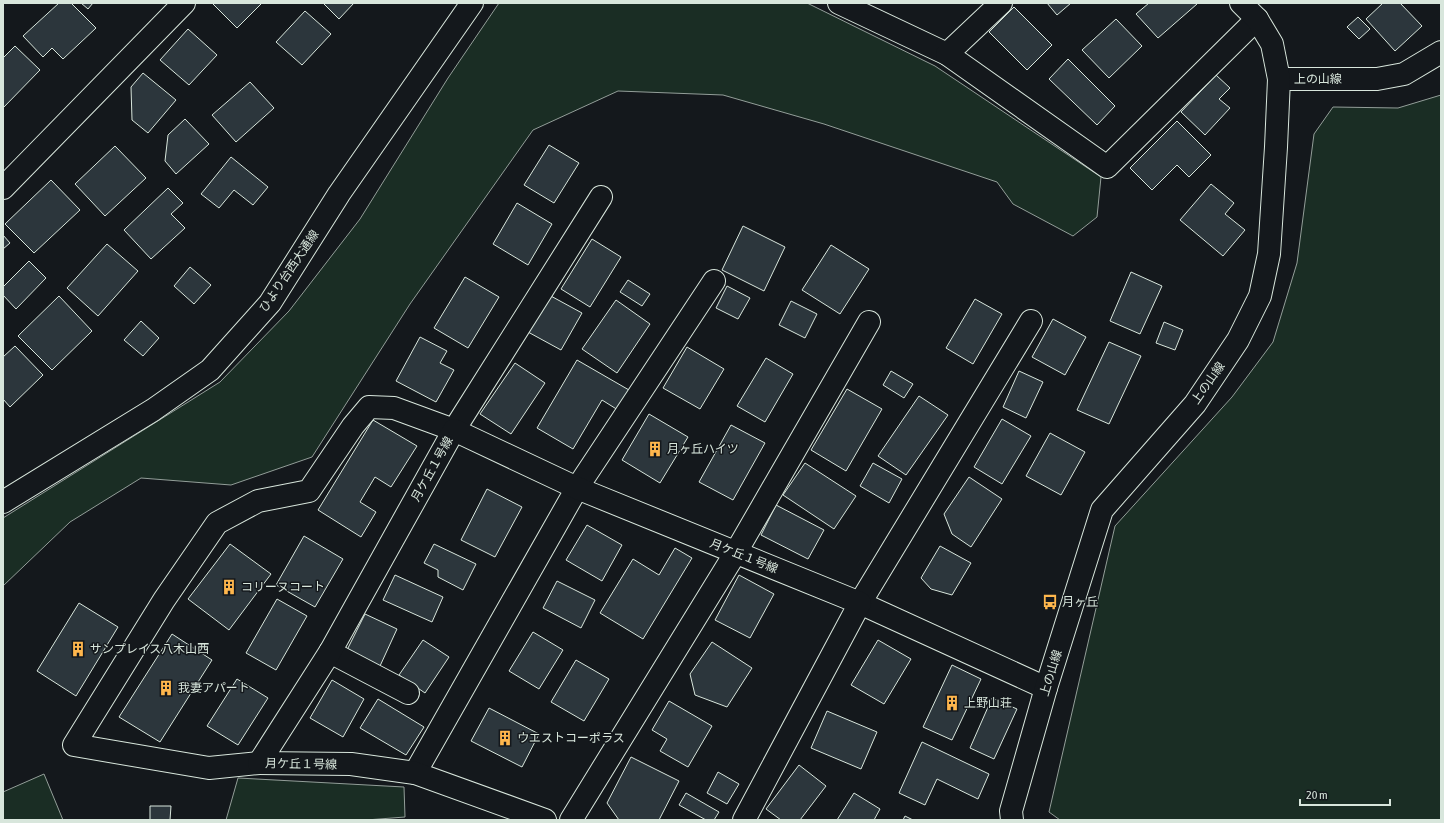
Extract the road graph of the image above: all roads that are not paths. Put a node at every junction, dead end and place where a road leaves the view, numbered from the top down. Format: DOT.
graph roads {
  1 [pos="184,3"];
  2 [pos="472,3"];
  3 [pos="839,3"];
  4 [pos="1001,3"];
  5 [pos="1241,3"];
  6 [pos="1257,19"];
  7 [pos="1441,52"];
  8 [pos="947,54"];
  9 [pos="1279,79"];
  10 [pos="3,188"];
  11 [pos="601,197"];
  12 [pos="714,281"];
  13 [pos="1031,321"];
  14 [pos="869,322"];
  15 [pos="454,430"];
  16 [pos="578,488"];
  17 [pos="3,502"];
  18 [pos="736,552"];
  19 [pos="860,603"];
  20 [pos="330,652"];
  21 [pos="1046,688"];
  22 [pos="408,694"];
  23 [pos="259,763"];
  24 [pos="415,773"];
  25 [pos="544,820"];
  26 [pos="571,820"];
  27 [pos="744,820"];
  28 [pos="1012,820"];
  1 -- 10 [label="street"];
  2 -- 17 [label="street, ひより台西大通線"];
  3 -- 8 [label="street"];
  4 -- 8 [label="street"];
  5 -- 6 [label="street"];
  6 -- 8 [label="street"];
  6 -- 9 [label="street"];
  7 -- 9 [label="street, 上の山線"];
  9 -- 21 [label="street, 上の山線"];
  11 -- 15 [label="street"];
  12 -- 16 [label="street"];
  13 -- 19 [label="street"];
  14 -- 18 [label="street"];
  15 -- 16 [label="street, 月ケ丘１号線"];
  15 -- 20 [label="street, 月ケ丘１号線"];
  15 -- 23 [label="street"];
  16 -- 18 [label="street, 月ケ丘１号線"];
  16 -- 24 [label="street"];
  18 -- 19 [label="street, 月ケ丘１号線"];
  18 -- 26 [label="street"];
  19 -- 21 [label="street, 月ケ丘１号線"];
  19 -- 27 [label="street"];
  20 -- 22 [label="street"];
  20 -- 23 [label="street, 月ケ丘１号線"];
  21 -- 28 [label="street, 上の山線"];
  23 -- 24 [label="street, 月ケ丘１号線"];
  24 -- 25 [label="street, 月ケ丘１号線"];
}
